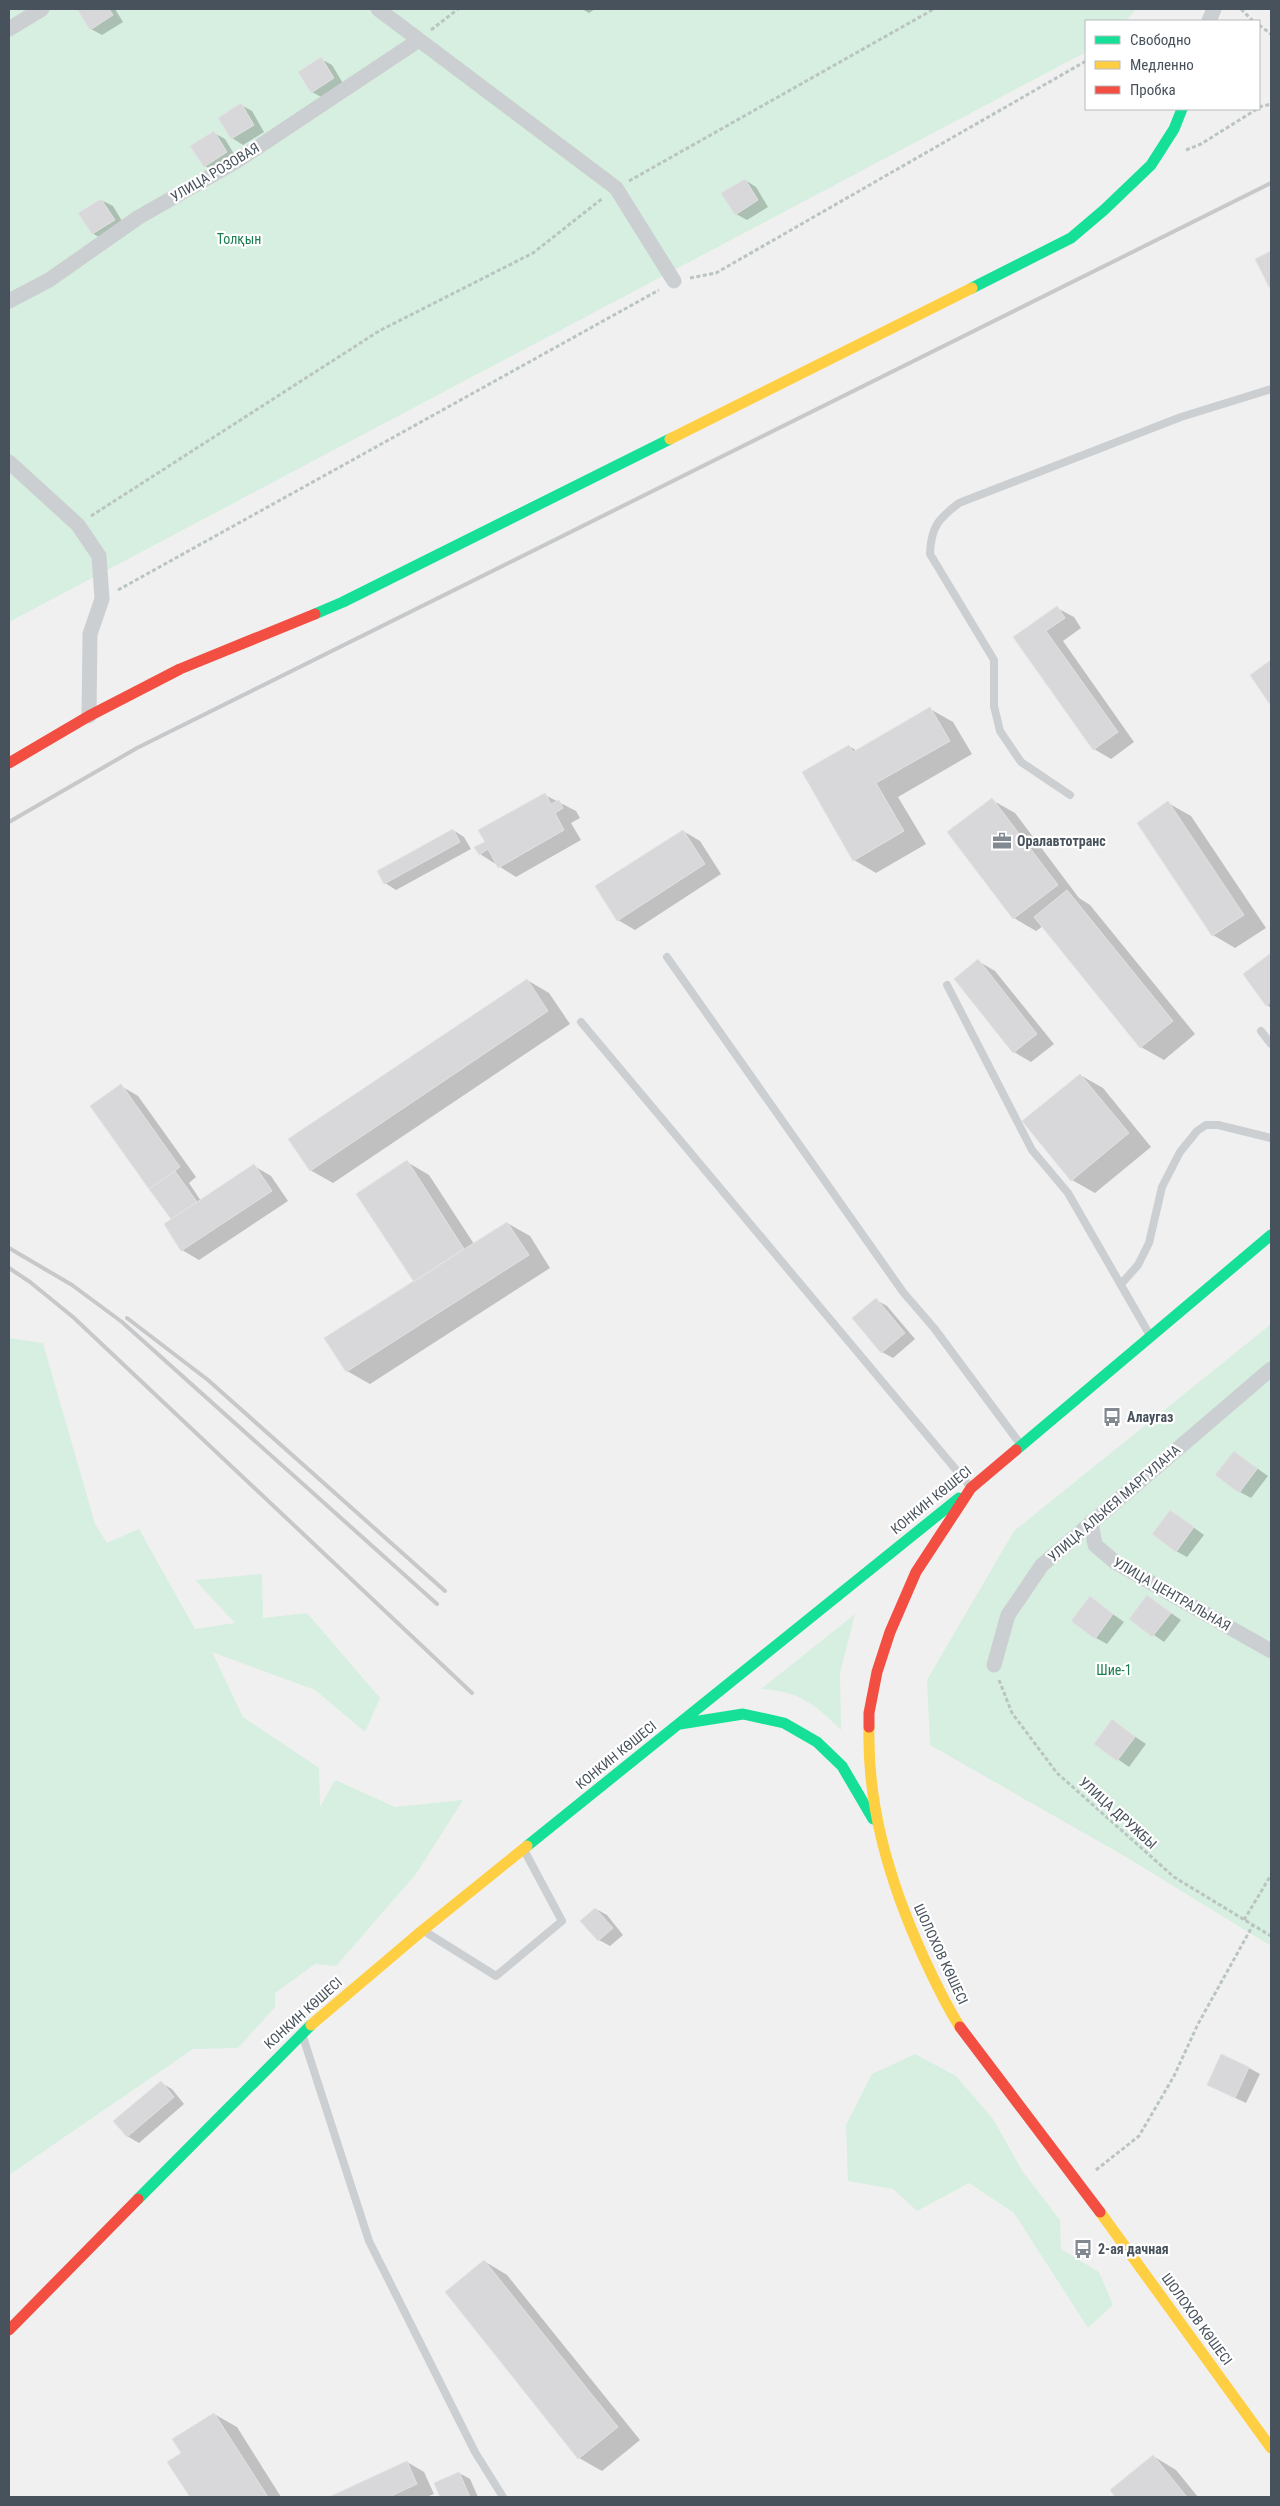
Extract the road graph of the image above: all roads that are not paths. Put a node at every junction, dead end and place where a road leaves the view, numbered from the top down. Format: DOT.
graph roads {
  1 [pos="42,9"];
  2 [pos="378,9"];
  3 [pos="9,29"];
  4 [pos="419,40"];
  5 [pos="1182,110"];
  6 [pos="674,281"];
  7 [pos="9,301"];
  8 [pos="1271,389"];
  9 [pos="9,462"];
  10 [pos="90,716"];
  11 [pos="9,763"];
  12 [pos="1070,795"];
  13 [pos="667,957"];
  14 [pos="947,985"];
  15 [pos="582,1022"];
  16 [pos="1261,1032"];
  17 [pos="1271,1044"];
  18 [pos="1271,1138"];
  19 [pos="1271,1234"];
  20 [pos="1122,1283"];
  21 [pos="1151,1336"];
  22 [pos="1271,1368"];
  23 [pos="1021,1445"];
  24 [pos="971,1488"];
  25 [pos="1091,1522"];
  26 [pos="1271,1651"];
  27 [pos="994,1665"];
  28 [pos="678,1725"];
  29 [pos="876,1824"];
  30 [pos="524,1849"];
  31 [pos="423,1930"];
  32 [pos="302,2032"];
  33 [pos="9,2330"];
  34 [pos="1271,2448"];
  35 [pos="503,2497"];
  1 -- 3 [label="street"];
  2 -- 4 [label="street"];
  4 -- 6 [label="street"];
  4 -- 7 [label="street, УЛИЦА РОЗОВАЯ"];
  5 -- 10 [label="main road"];
  8 -- 12 [label="lane"];
  9 -- 10 [label="street"];
  10 -- 11 [label="main road"];
  13 -- 23 [label="lane"];
  14 -- 20 [label="lane"];
  15 -- 24 [label="lane"];
  16 -- 17 [label="lane"];
  18 -- 20 [label="lane"];
  19 -- 21 [label="main road, КОНКИН КӨШЕСІ"];
  20 -- 21 [label="lane"];
  21 -- 23 [label="main road, КОНКИН КӨШЕСІ"];
  22 -- 25 [label="street, УЛИЦА АЛЬКЕЯ МАРГУЛАНА"];
  23 -- 24 [label="main road, КОНКИН КӨШЕСІ"];
  24 -- 28 [label="main road, КОНКИН КӨШЕСІ"];
  24 -- 29 [label="main road, ШОЛОХОВ КӨШЕСІ"];
  25 -- 26 [label="street, УЛИЦА ЦЕНТРАЛЬНАЯ"];
  25 -- 27 [label="street, УЛИЦА АЛЬКЕЯ МАРГУЛАНА"];
  28 -- 29 [label="main road"];
  28 -- 30 [label="main road, КОНКИН КӨШЕСІ"];
  29 -- 34 [label="main road, ШОЛОХОВ КӨШЕСІ"];
  30 -- 31 [label="main road, КОНКИН КӨШЕСІ"];
  30 -- 31 [label="lane"];
  31 -- 32 [label="main road, КОНКИН КӨШЕСІ"];
  32 -- 33 [label="main road, КОНКИН КӨШЕСІ"];
  32 -- 35 [label="lane"];
}
